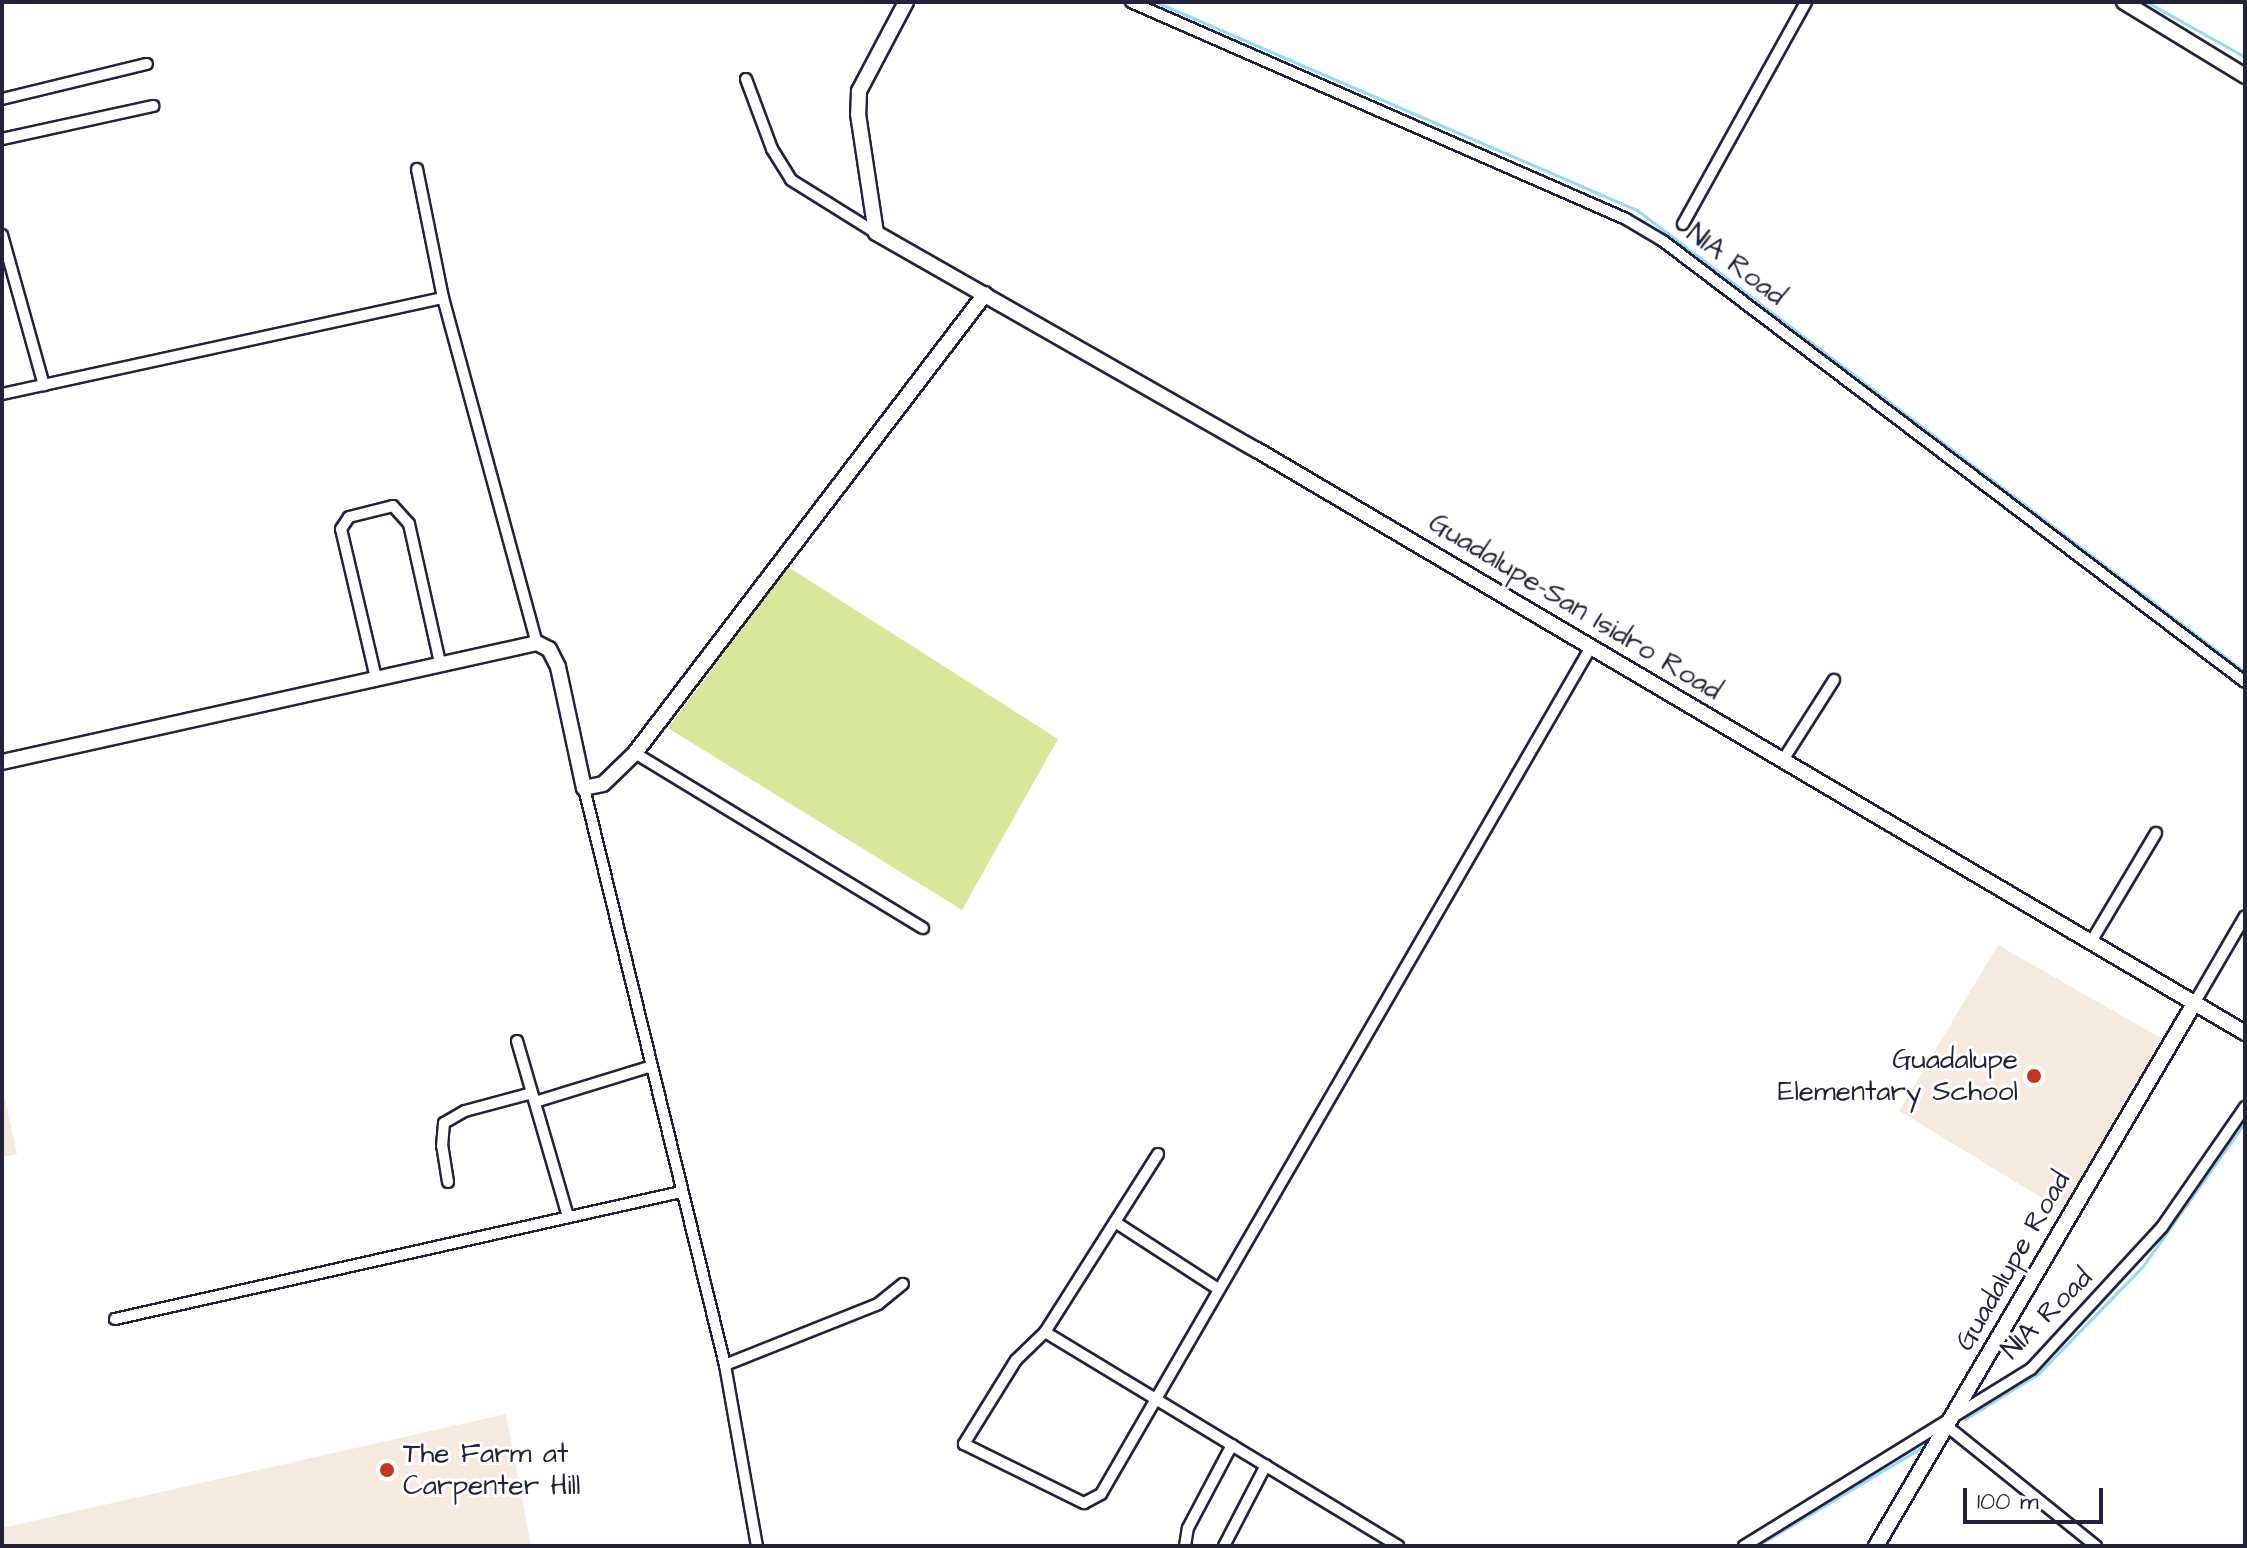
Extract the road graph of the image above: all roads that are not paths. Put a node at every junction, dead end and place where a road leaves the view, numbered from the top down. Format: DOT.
graph roads {
  1 [pos="906,2"];
  2 [pos="1131,2"];
  3 [pos="1806,2"];
  4 [pos="2124,2"];
  5 [pos="147,64"];
  6 [pos="2245,76"];
  7 [pos="746,79"];
  8 [pos="2,99"];
  9 [pos="153,106"];
  10 [pos="2,139"];
  11 [pos="417,169"];
  12 [pos="1683,224"];
  13 [pos="876,233"];
  14 [pos="2,235"];
  15 [pos="985,294"];
  16 [pos="443,298"];
  17 [pos="44,385"];
  18 [pos="2,394"];
  19 [pos="537,643"];
  20 [pos="1591,647"];
  21 [pos="440,663"];
  22 [pos="376,678"];
  23 [pos="1834,680"];
  24 [pos="2245,682"];
  25 [pos="635,753"];
  26 [pos="1783,760"];
  27 [pos="2,762"];
  28 [pos="584,788"];
  29 [pos="2156,833"];
  30 [pos="2245,916"];
  31 [pos="923,928"];
  32 [pos="2091,942"];
  33 [pos="2195,1002"];
  34 [pos="2245,1033"];
  35 [pos="517,1041"];
  36 [pos="649,1067"];
  37 [pos="534,1098"];
  38 [pos="2245,1107"];
  39 [pos="1158,1154"];
  40 [pos="448,1182"];
  41 [pos="681,1192"];
  42 [pos="568,1217"];
  43 [pos="1115,1222"];
  44 [pos="903,1284"];
  45 [pos="1218,1289"];
  46 [pos="115,1319"];
  47 [pos="1045,1332"];
  48 [pos="725,1365"];
  49 [pos="1155,1398"];
  50 [pos="1950,1424"];
  51 [pos="1232,1445"];
  52 [pos="1266,1465"];
  53 [pos="757,1546"];
  54 [pos="1185,1546"];
  55 [pos="1224,1546"];
  56 [pos="1398,1546"];
  57 [pos="1744,1546"];
  58 [pos="1876,1546"];
  59 [pos="2096,1546"];
  1 -- 13 [label="street"];
  2 -- 24 [label="street, NIA Road"];
  3 -- 12 [label="street"];
  4 -- 6 [label="street"];
  5 -- 8 [label="street"];
  7 -- 13 [label="street"];
  9 -- 10 [label="street"];
  11 -- 16 [label="street"];
  13 -- 15 [label="street, Guadalupe-San Isidro Road"];
  14 -- 17 [label="street"];
  15 -- 20 [label="street, Guadalupe-San Isidro Road"];
  15 -- 25 [label="street"];
  16 -- 17 [label="street"];
  16 -- 19 [label="street"];
  17 -- 18 [label="street"];
  19 -- 21 [label="street"];
  19 -- 28 [label="street"];
  20 -- 26 [label="street, Guadalupe-San Isidro Road"];
  20 -- 45 [label="street"];
  21 -- 22 [label="street"];
  21 -- 22 [label="street"];
  22 -- 27 [label="street"];
  23 -- 26 [label="street"];
  25 -- 28 [label="street"];
  25 -- 31 [label="street"];
  26 -- 32 [label="street, Guadalupe-San Isidro Road"];
  28 -- 36 [label="street"];
  29 -- 32 [label="street"];
  30 -- 33 [label="street"];
  32 -- 33 [label="street, Guadalupe-San Isidro Road"];
  33 -- 34 [label="street, Guadalupe-San Isidro Road"];
  33 -- 50 [label="street, Guadalupe Road"];
  35 -- 37 [label="street"];
  36 -- 37 [label="street"];
  36 -- 41 [label="street"];
  37 -- 40 [label="street"];
  37 -- 42 [label="street"];
  38 -- 50 [label="street, NIA Road"];
  39 -- 43 [label="street"];
  41 -- 42 [label="street"];
  41 -- 48 [label="street"];
  42 -- 46 [label="street"];
  43 -- 45 [label="street"];
  43 -- 47 [label="street"];
  44 -- 48 [label="street"];
  45 -- 49 [label="street"];
  47 -- 49 [label="street"];
  47 -- 49 [label="street"];
  48 -- 53 [label="street"];
  49 -- 51 [label="street"];
  50 -- 57 [label="street, NIA Road"];
  50 -- 58 [label="street, Guadalupe Road"];
  50 -- 59 [label="street"];
  51 -- 52 [label="street"];
  51 -- 54 [label="street"];
  52 -- 55 [label="street"];
  52 -- 56 [label="street"];
}
